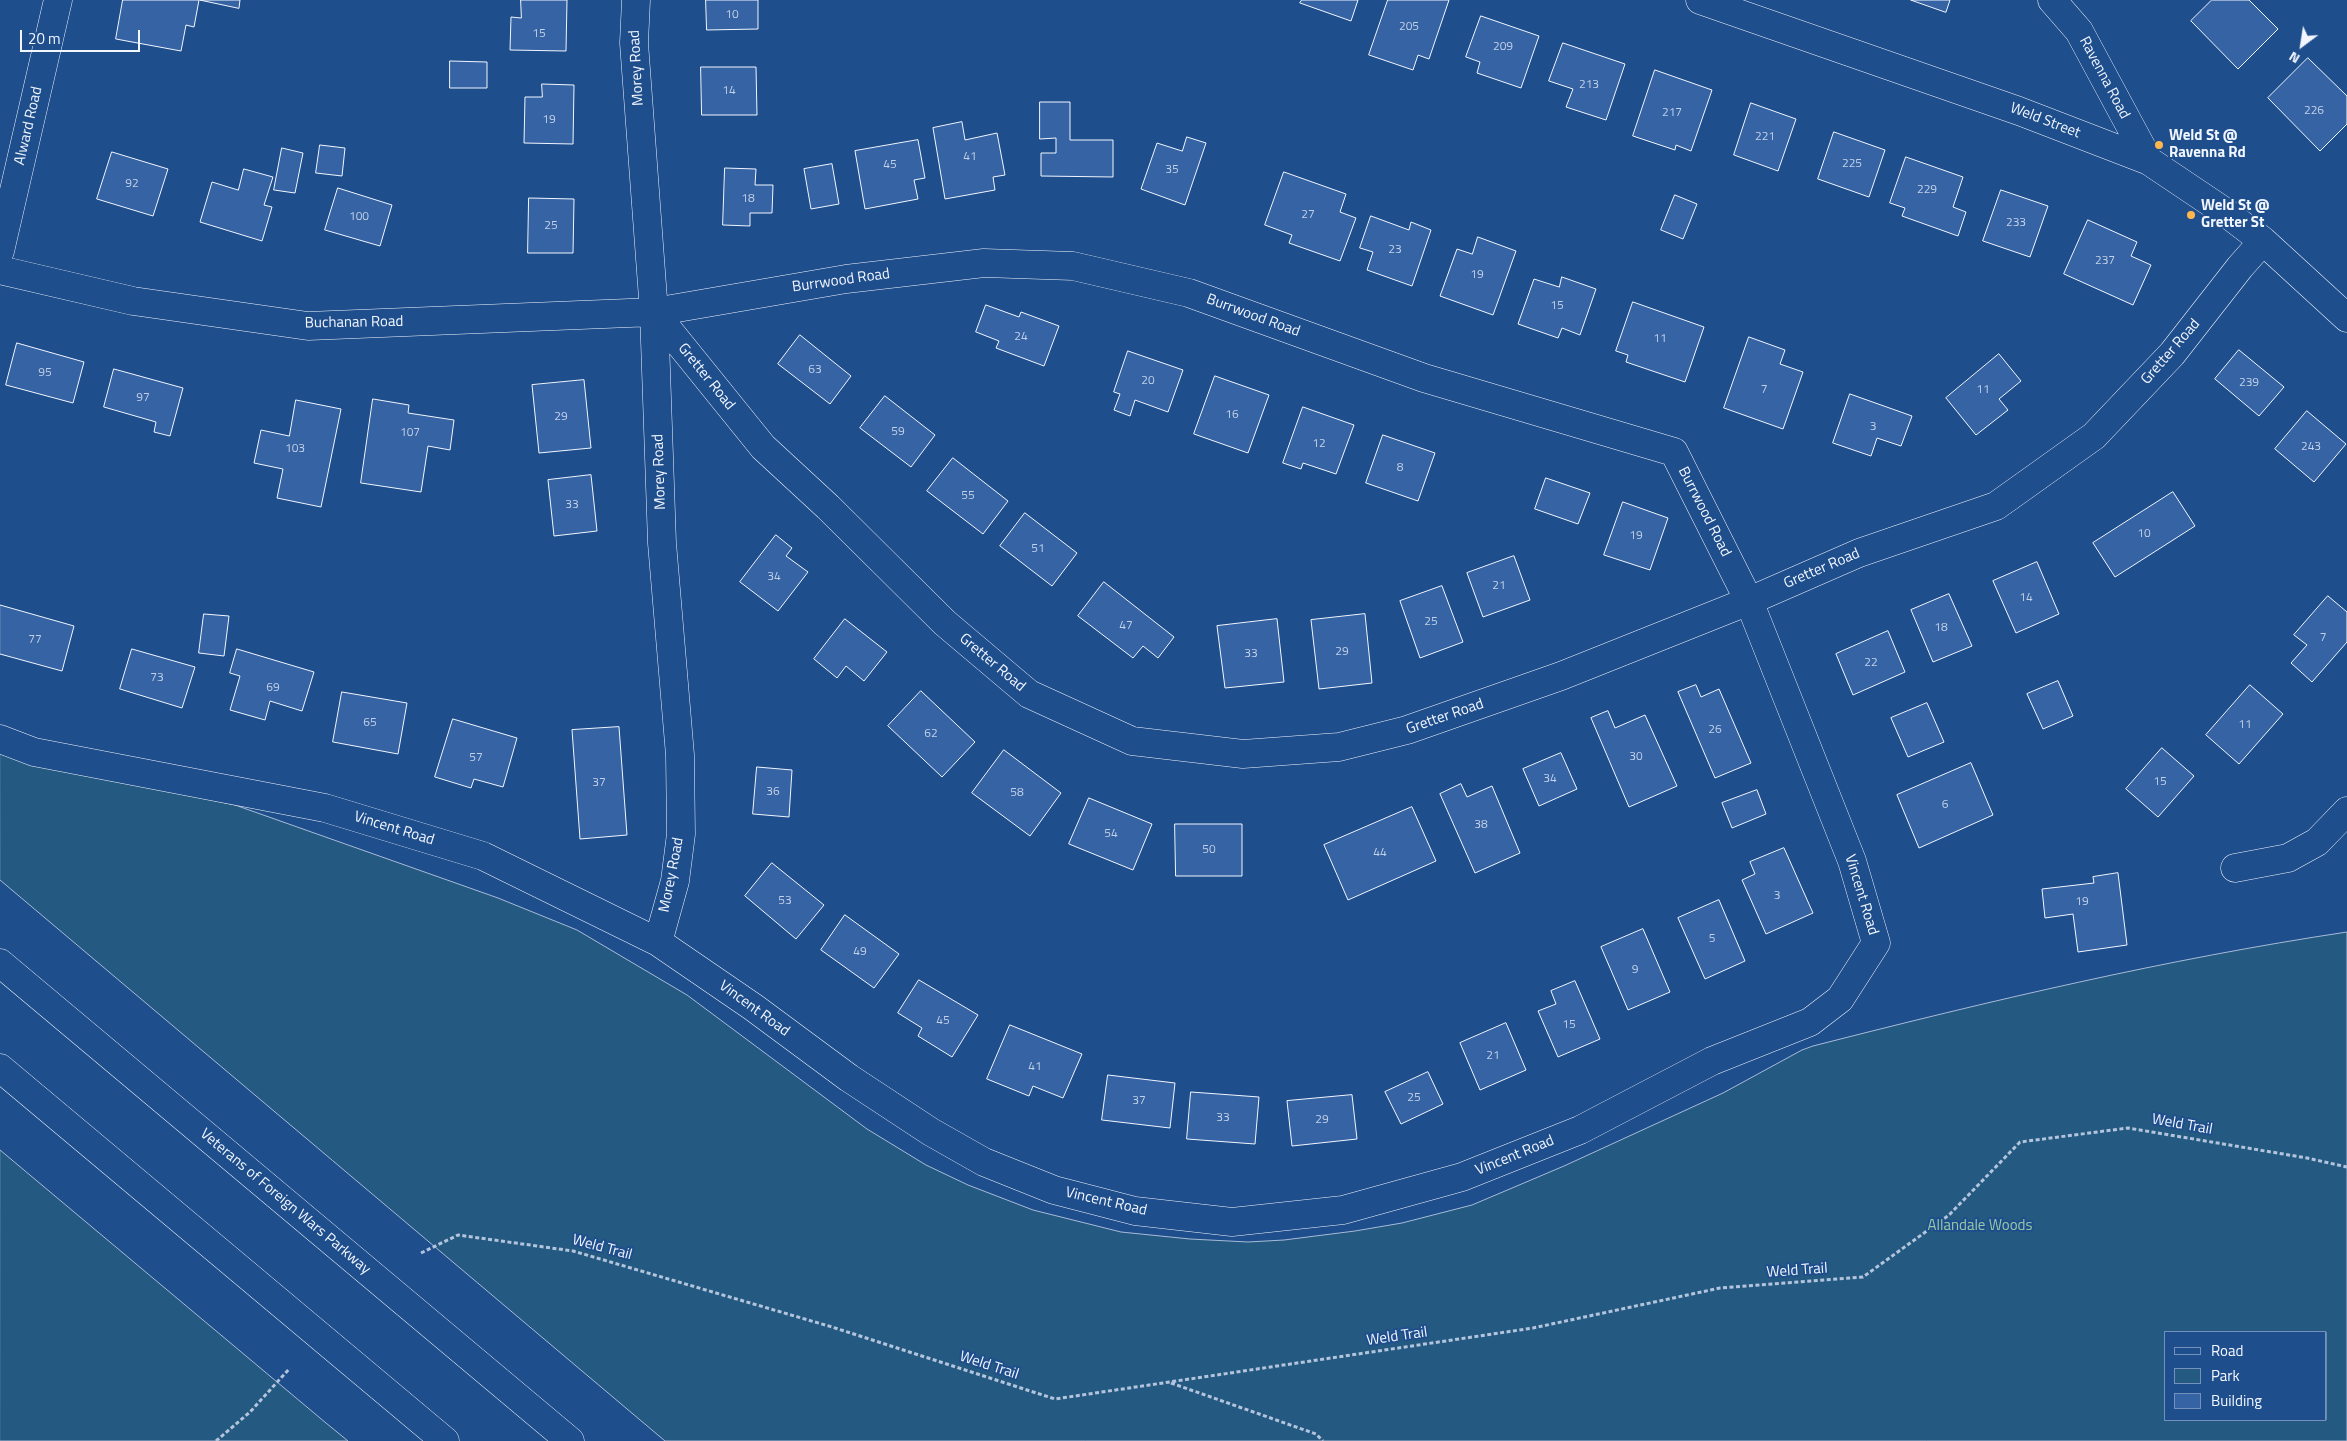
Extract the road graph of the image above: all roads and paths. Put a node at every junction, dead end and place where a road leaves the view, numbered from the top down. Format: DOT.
graph roads {
  1 [pos="58,0"];
  2 [pos="636,0"];
  3 [pos="1700,0"];
  4 [pos="2052,0"];
  5 [pos="2149,161"];
  6 [pos="2263,241"];
  7 [pos="0,251"];
  8 [pos="0,270"];
  9 [pos="654,312"];
  10 [pos="2347,318"];
  11 [pos="1749,601"];
  12 [pos="0,739"];
  13 [pos="2347,811"];
  14 [pos="2235,868"];
  15 [pos="658,942"];
  16 [pos="0,963"];
  17 [pos="0,1068"];
  18 [pos="2347,1167"];
  19 [pos="421,1253"];
  20 [pos="290,1368"];
  21 [pos="1169,1382"];
  22 [pos="216,1441"];
  23 [pos="445,1441"];
  24 [pos="570,1441"];
  25 [pos="1323,1441"];
  1 -- 7 [label="main road, Alward Road"];
  2 -- 9 [label="main road, Morey Road"];
  3 -- 5 [label="main road, Weld Street"];
  4 -- 5 [label="main road, Ravenna Road"];
  5 -- 6 [label="main road, Weld Street"];
  6 -- 10 [label="main road, Weld Street"];
  6 -- 11 [label="main road, Gretter Road"];
  8 -- 9 [label="main road, Buchanan Road"];
  9 -- 11 [label="main road, Burrwood Road"];
  9 -- 11 [label="main road, Gretter Road"];
  9 -- 15 [label="main road, Morey Road"];
  11 -- 15 [label="main road, Vincent Road"];
  12 -- 15 [label="main road, Vincent Road"];
  13 -- 14 [label="main road"];
  16 -- 24 [label="main road, Veterans of Foreign Wars Parkway"];
  17 -- 23 [label="main road"];
  18 -- 21 [label="path, Weld Trail"];
  19 -- 21 [label="path, Weld Trail"];
  20 -- 22 [label="path"];
  21 -- 25 [label="path"];
}
